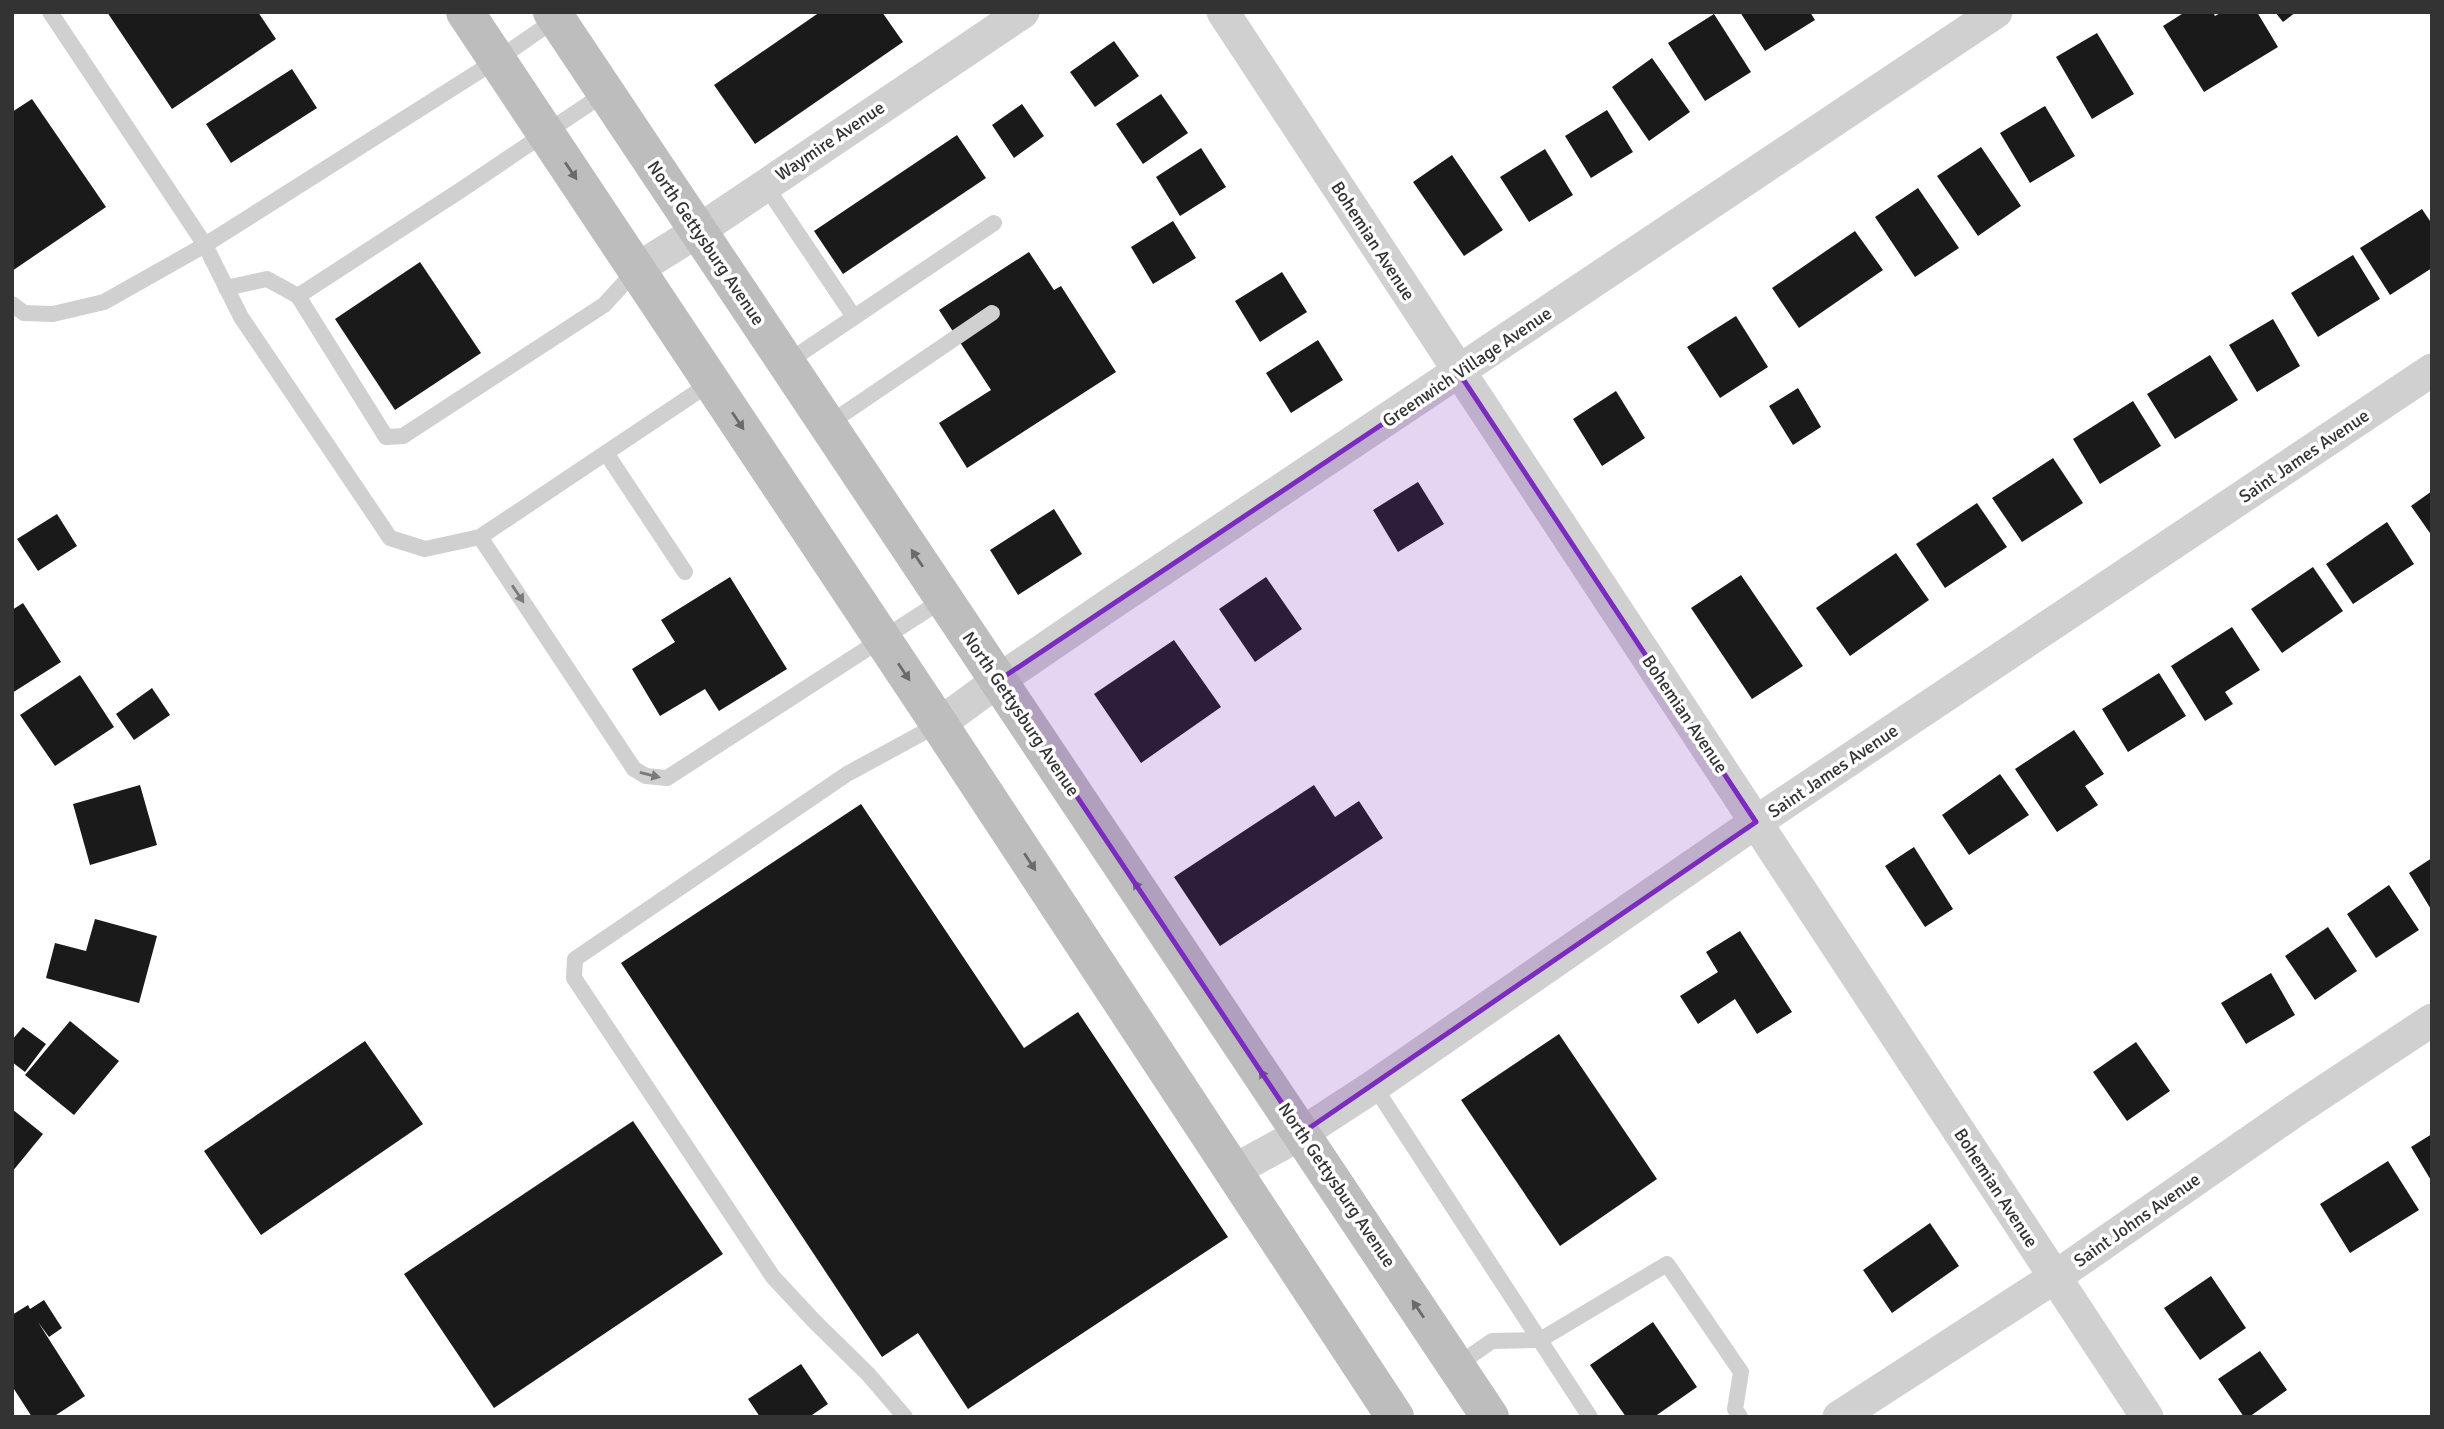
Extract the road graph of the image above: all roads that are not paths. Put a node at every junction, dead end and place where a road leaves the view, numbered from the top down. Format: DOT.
graph roads {
  1 [pos="50,12"];
  2 [pos="465,12"];
  3 [pos="1023,12"];
  4 [pos="1223,12"];
  5 [pos="1996,12"];
  6 [pos="554,16"];
  7 [pos="497,60"];
  8 [pos="605,93"];
  9 [pos="546,134"];
  10 [pos="765,185"];
  11 [pos="994,223"];
  12 [pos="698,231"];
  13 [pos="205,245"];
  14 [pos="637,269"];
  15 [pos="226,288"];
  16 [pos="298,296"];
  17 [pos="12,304"];
  18 [pos="992,313"];
  19 [pos="854,317"];
  20 [pos="786,363"];
  21 [pos="2432,370"];
  22 [pos="1459,373"];
  23 [pos="712,382"];
  24 [pos="827,425"];
  25 [pos="606,453"];
  26 [pos="480,537"];
  27 [pos="685,572"];
  28 [pos="944,599"];
  29 [pos="883,639"];
  30 [pos="999,680"];
  31 [pos="939,724"];
  32 [pos="1756,822"];
  33 [pos="2432,1020"];
  34 [pos="1374,1086"];
  35 [pos="1302,1133"];
  36 [pos="1233,1171"];
  37 [pos="2055,1278"];
  38 [pos="1540,1339"];
  39 [pos="1456,1366"];
  40 [pos="1732,1414"];
  41 [pos="1487,1416"];
  42 [pos="905,1417"];
  43 [pos="1395,1417"];
  44 [pos="1590,1417"];
  45 [pos="1839,1417"];
  46 [pos="2147,1417"];
  1 -- 13 [label="lane"];
  2 -- 7 [label="main road"];
  3 -- 10 [label="street, Waymire Avenue"];
  4 -- 22 [label="street, Bohemian Avenue"];
  5 -- 22 [label="street, Greenwich Village Avenue"];
  6 -- 7 [label="lane"];
  6 -- 8 [label="main road, North Gettysburg Avenue"];
  7 -- 9 [label="main road"];
  7 -- 13 [label="lane"];
  8 -- 9 [label="lane"];
  8 -- 12 [label="main road, North Gettysburg Avenue"];
  9 -- 14 [label="main road, one-way"];
  9 -- 16 [label="lane"];
  10 -- 12 [label="street, Waymire Avenue"];
  10 -- 19 [label="lane"];
  11 -- 19 [label="lane"];
  12 -- 14 [label="street, Waymire Avenue"];
  12 -- 20 [label="main road, North Gettysburg Avenue"];
  13 -- 15 [label="lane"];
  13 -- 17 [label="lane"];
  14 -- 16 [label="lane"];
  14 -- 23 [label="main road"];
  15 -- 16 [label="lane"];
  15 -- 26 [label="lane"];
  18 -- 24 [label="lane"];
  19 -- 20 [label="lane"];
  20 -- 24 [label="main road, North Gettysburg Avenue"];
  21 -- 32 [label="street, Saint James Avenue"];
  22 -- 30 [label="street, Greenwich Village Avenue"];
  22 -- 32 [label="street, Bohemian Avenue"];
  23 -- 25 [label="lane"];
  23 -- 29 [label="main road, one-way"];
  28 -- 24 [label="main road, North Gettysburg Avenue, one-way"];
  25 -- 26 [label="lane"];
  25 -- 27 [label="lane"];
  26 -- 29 [label="lane, one-way"];
  28 -- 29 [label="lane"];
  28 -- 30 [label="main road, North Gettysburg Avenue"];
  29 -- 31 [label="main road, one-way"];
  30 -- 31 [label="street, Greenwich Village Avenue"];
  35 -- 30 [label="main road, North Gettysburg Avenue, one-way"];
  31 -- 36 [label="main road, one-way"];
  31 -- 42 [label="lane"];
  32 -- 34 [label="street, Saint James Avenue"];
  32 -- 37 [label="street, Bohemian Avenue"];
  33 -- 37 [label="street, Saint Johns Avenue"];
  34 -- 35 [label="street, Saint James Avenue"];
  34 -- 38 [label="lane"];
  35 -- 36 [label="street, Saint James Avenue"];
  39 -- 35 [label="main road, North Gettysburg Avenue, one-way"];
  36 -- 43 [label="main road"];
  37 -- 45 [label="street, Saint Johns Avenue"];
  37 -- 46 [label="street, Bohemian Avenue"];
  38 -- 39 [label="lane"];
  38 -- 40 [label="lane"];
  38 -- 44 [label="lane"];
  39 -- 41 [label="main road, North Gettysburg Avenue"];
}
